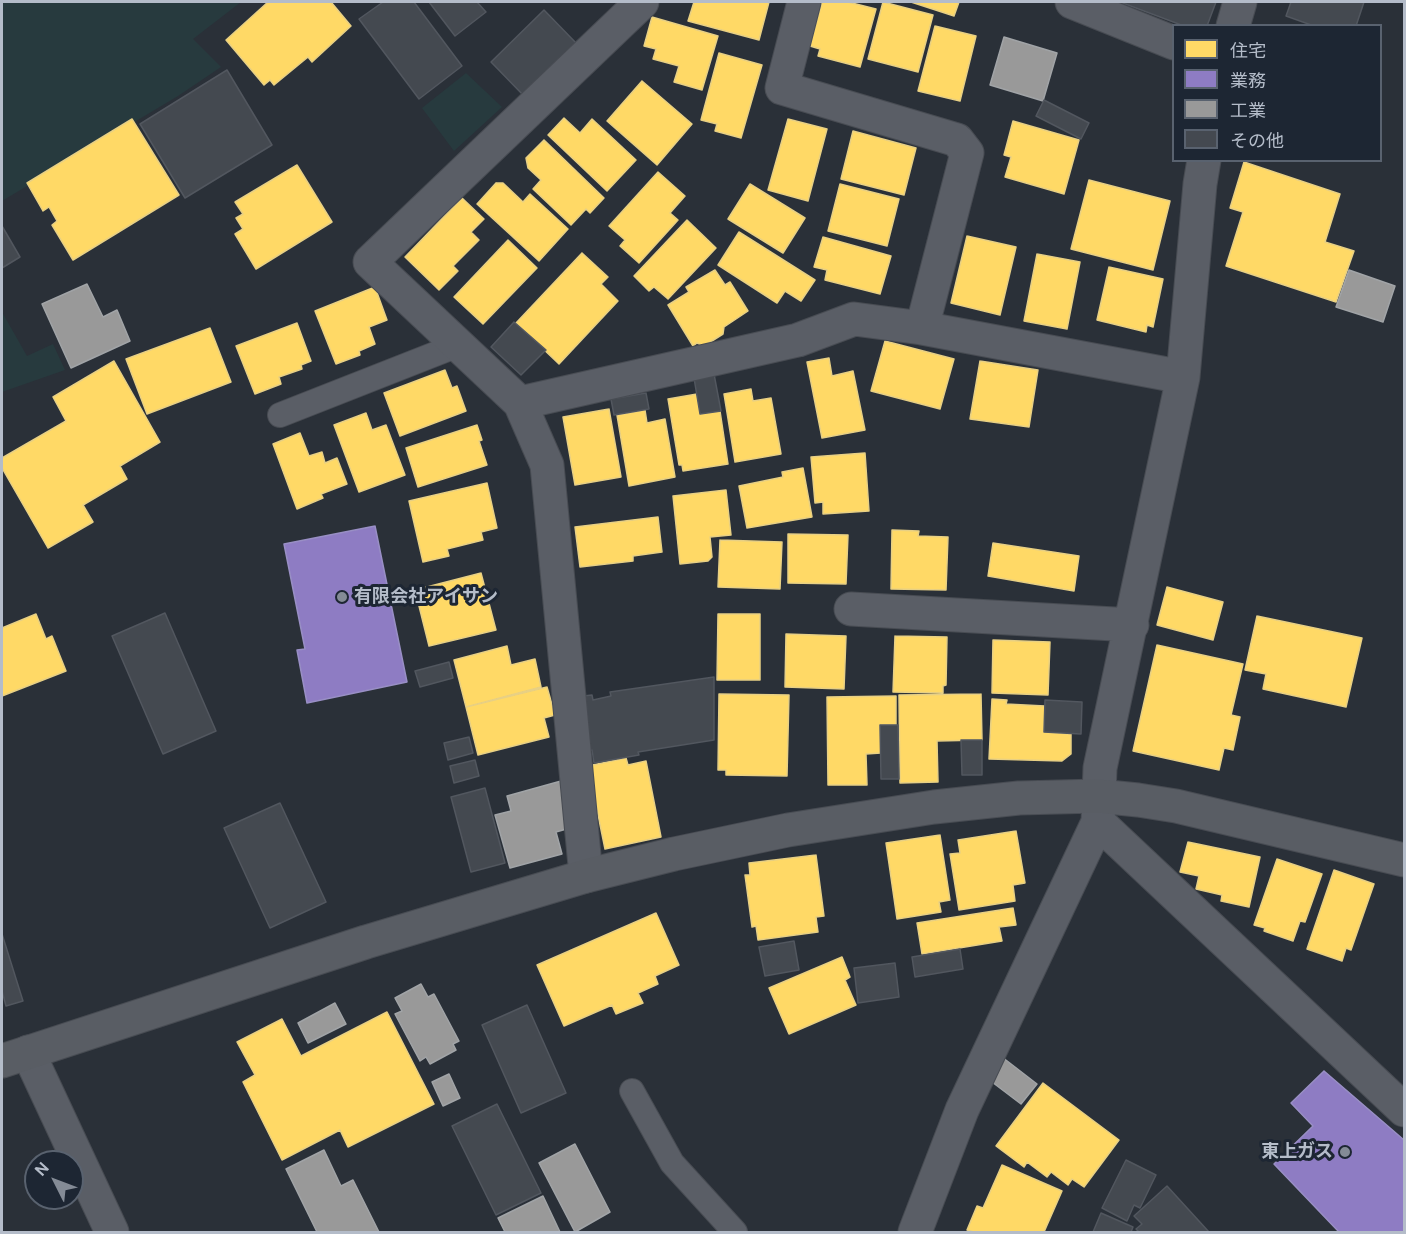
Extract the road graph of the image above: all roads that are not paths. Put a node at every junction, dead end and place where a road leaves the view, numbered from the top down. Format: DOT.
graph roads {
  1 [pos="642,2"];
  2 [pos="804,2"];
  3 [pos="1072,2"];
  4 [pos="1240,2"];
  5 [pos="1234,24"];
  6 [pos="1172,43"];
  7 [pos="1204,162"];
  8 [pos="922,328"];
  9 [pos="458,345"];
  10 [pos="1183,377"];
  11 [pos="520,404"];
  12 [pos="280,415"];
  13 [pos="851,609"];
  14 [pos="1132,625"];
  15 [pos="1098,809"];
  16 [pos="1404,860"];
  17 [pos="586,876"];
  18 [pos="15,1056"];
  19 [pos="632,1090"];
  20 [pos="1404,1110"];
  21 [pos="112,1233"];
  22 [pos="735,1233"];
  23 [pos="915,1233"];
  1 -- 9 [label="street"];
  2 -- 8 [label="street"];
  3 -- 6 [label="street"];
  4 -- 5 [label="street"];
  7 -- 10 [label="street"];
  8 -- 10 [label="street"];
  8 -- 11 [label="street"];
  9 -- 11 [label="street"];
  9 -- 12 [label="lane"];
  10 -- 14 [label="street"];
  11 -- 17 [label="street"];
  13 -- 14 [label="street"];
  14 -- 15 [label="street"];
  15 -- 16 [label="street"];
  15 -- 17 [label="street"];
  15 -- 20 [label="street"];
  15 -- 23 [label="street"];
  17 -- 18 [label="street"];
  18 -- 21 [label="street"];
  19 -- 22 [label="lane"];
}
